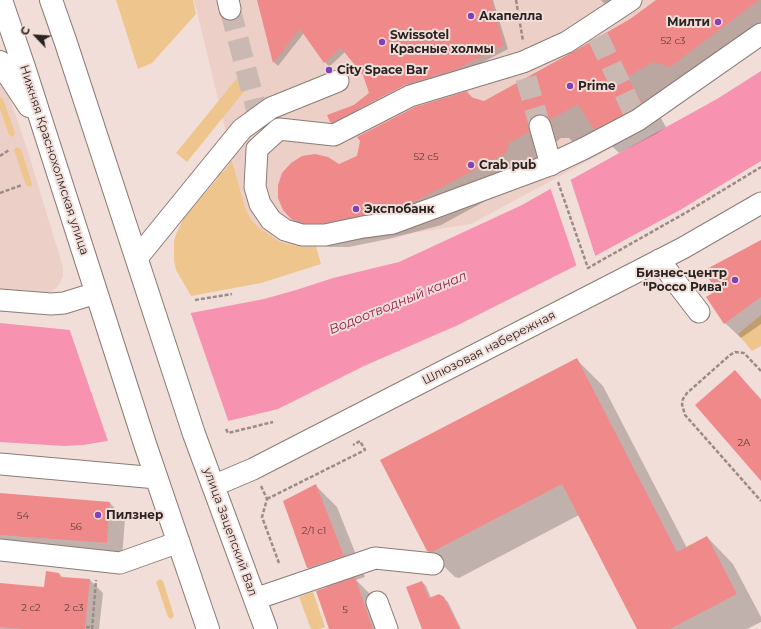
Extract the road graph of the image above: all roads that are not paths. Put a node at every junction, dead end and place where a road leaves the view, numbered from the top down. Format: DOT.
graph roads {
  1 [pos="1,0"];
  2 [pos="51,0"];
  3 [pos="67,0"];
  4 [pos="630,0"];
  5 [pos="761,34"];
  6 [pos="66,43"];
  7 [pos="0,62"];
  8 [pos="338,82"];
  9 [pos="540,126"];
  10 [pos="46,138"];
  11 [pos="553,170"];
  12 [pos="761,203"];
  13 [pos="137,258"];
  14 [pos="659,260"];
  15 [pos="96,293"];
  16 [pos="0,300"];
  17 [pos="699,312"];
  18 [pos="0,464"];
  19 [pos="157,478"];
  20 [pos="213,486"];
  21 [pos="179,542"];
  22 [pos="0,550"];
  23 [pos="433,564"];
  24 [pos="255,599"];
  25 [pos="377,602"];
  26 [pos="208,629"];
  27 [pos="266,629"];
  28 [pos="387,629"];
  1 -- 10 [label="main road, Нижняя Краснохолмская улица"];
  2 -- 6 [label="main road"];
  3 -- 6 [label="main road"];
  4 -- 11 [label="street"];
  5 -- 11 [label="street"];
  6 -- 13 [label="main road"];
  7 -- 10 [label="main road"];
  8 -- 13 [label="street"];
  9 -- 11 [label="street"];
  10 -- 15 [label="main road, Нижняя Краснохолмская улица"];
  12 -- 14 [label="street, Шлюзовая набережная"];
  13 -- 20 [label="main road, улица Зацепский Вал"];
  14 -- 17 [label="street"];
  14 -- 20 [label="street, Шлюзовая набережная"];
  15 -- 16 [label="street"];
  15 -- 19 [label="main road, Нижняя Краснохолмская улица"];
  18 -- 19 [label="street"];
  19 -- 21 [label="main road"];
  20 -- 24 [label="main road, улица Зацепский Вал"];
  21 -- 22 [label="street"];
  21 -- 26 [label="main road"];
  23 -- 24 [label="street"];
  24 -- 27 [label="main road, улица Зацепский Вал"];
  25 -- 28 [label="street"];
}
